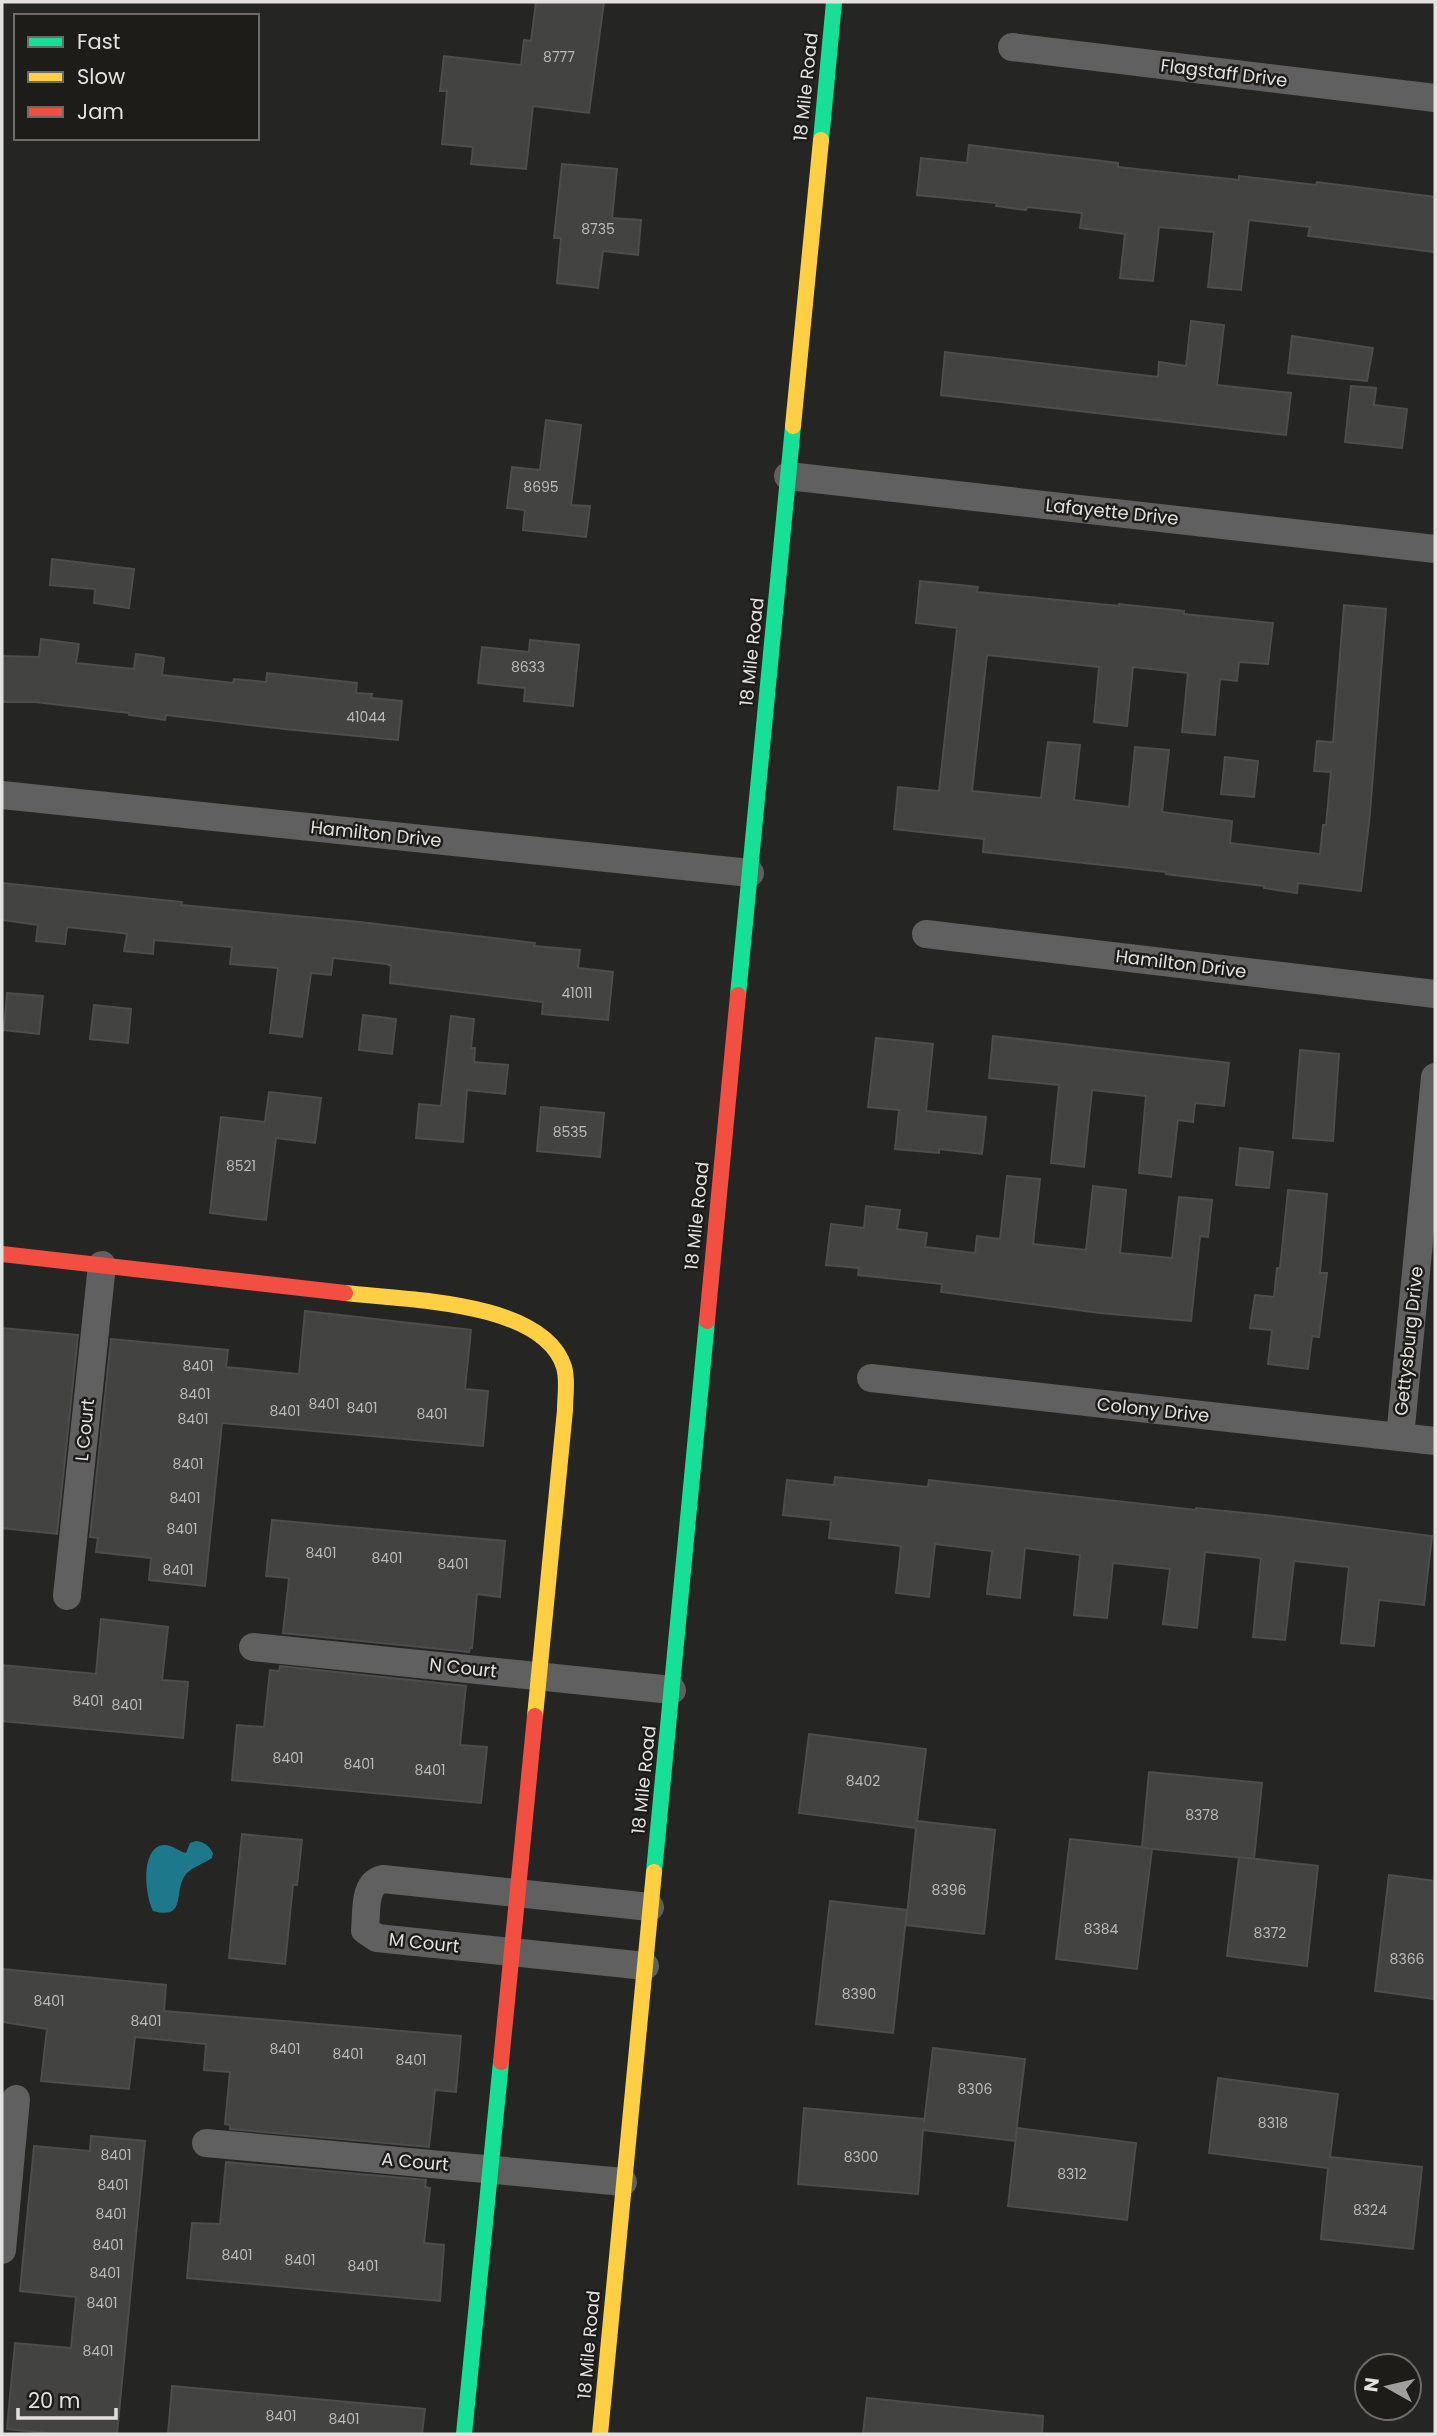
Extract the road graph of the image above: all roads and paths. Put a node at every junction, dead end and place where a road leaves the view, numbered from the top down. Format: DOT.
graph roads {
  1 [pos="834,2"];
  2 [pos="1012,47"];
  3 [pos="1435,98"];
  4 [pos="788,476"];
  5 [pos="1435,549"];
  6 [pos="2,795"];
  7 [pos="750,873"];
  8 [pos="926,934"];
  9 [pos="1435,994"];
  10 [pos="1435,1077"];
  11 [pos="2,1254"];
  12 [pos="102,1265"];
  13 [pos="871,1378"];
  14 [pos="1400,1437"];
  15 [pos="1435,1441"];
  16 [pos="67,1596"];
  17 [pos="253,1647"];
  18 [pos="539,1676"];
  19 [pos="672,1690"];
  20 [pos="517,1893"];
  21 [pos="650,1907"];
  22 [pos="512,1952"];
  23 [pos="645,1966"];
  24 [pos="16,2099"];
  25 [pos="206,2143"];
  26 [pos="490,2169"];
  27 [pos="623,2182"];
  28 [pos="2,2250"];
  29 [pos="464,2434"];
  30 [pos="600,2434"];
  1 -- 4 [label="street, 18 Mile Road"];
  2 -- 3 [label="street, Flagstaff Drive"];
  4 -- 5 [label="street, Lafayette Drive"];
  4 -- 7 [label="street, 18 Mile Road"];
  6 -- 7 [label="street, Hamilton Drive"];
  7 -- 19 [label="street, 18 Mile Road"];
  8 -- 9 [label="street, Hamilton Drive"];
  10 -- 14 [label="street, Gettysburg Drive"];
  11 -- 12 [label="street"];
  12 -- 16 [label="street, L Court"];
  12 -- 18 [label="street"];
  13 -- 14 [label="street, Colony Drive"];
  14 -- 15 [label="street, Colony Drive"];
  17 -- 18 [label="street, N Court"];
  18 -- 19 [label="street, N Court"];
  18 -- 20 [label="street"];
  19 -- 21 [label="street, 18 Mile Road"];
  20 -- 21 [label="street, M Court"];
  20 -- 22 [label="street"];
  20 -- 22 [label="street, M Court"];
  21 -- 23 [label="street, 18 Mile Road"];
  22 -- 23 [label="street, M Court"];
  22 -- 26 [label="street"];
  23 -- 27 [label="street, 18 Mile Road"];
  24 -- 28 [label="street"];
  25 -- 26 [label="street, A Court"];
  26 -- 27 [label="street, A Court"];
  26 -- 29 [label="street"];
  27 -- 30 [label="street, 18 Mile Road"];
}
